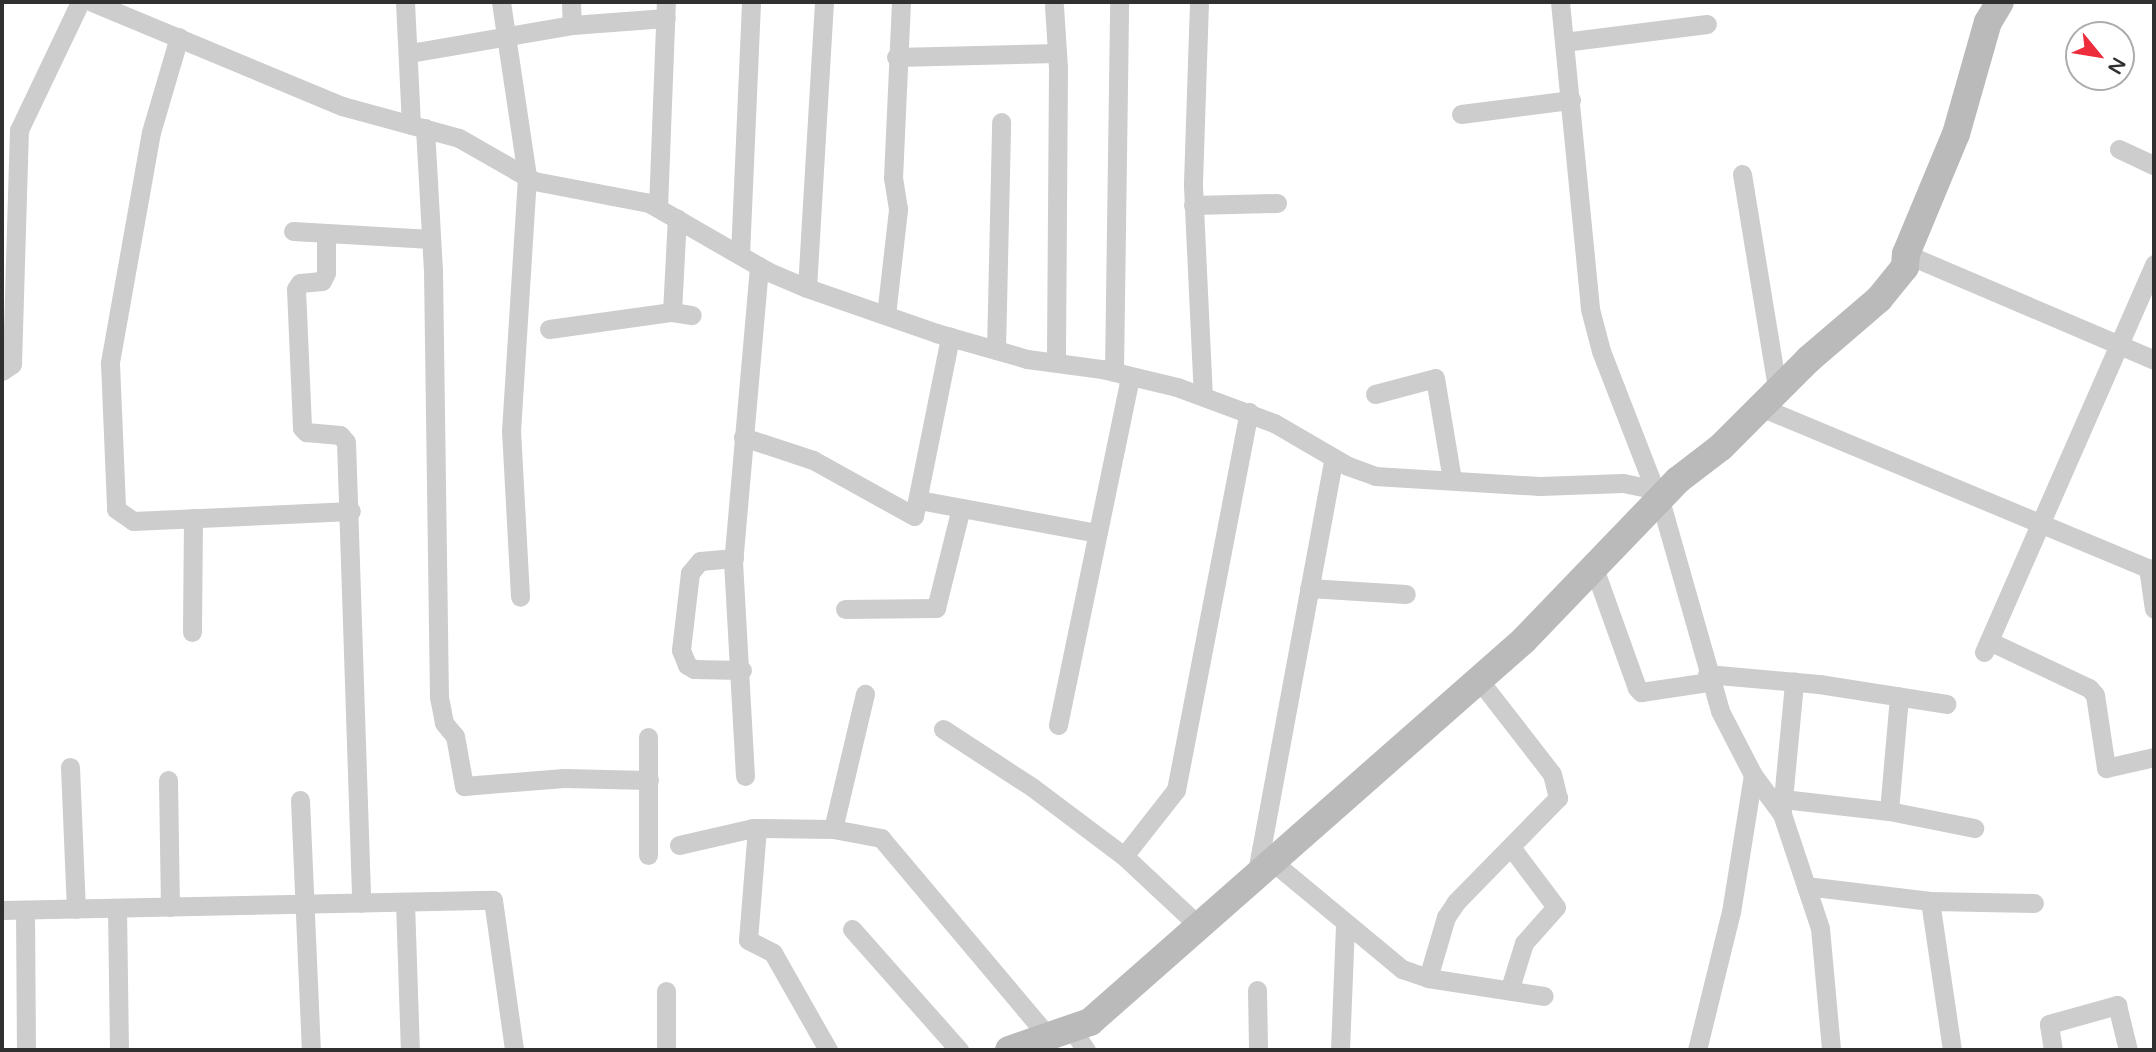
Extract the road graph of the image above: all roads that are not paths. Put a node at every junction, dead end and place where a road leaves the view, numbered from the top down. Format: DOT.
graph roads {
  1 [pos="80,2"];
  2 [pos="92,2"];
  3 [pos="405,2"];
  4 [pos="500,2"];
  5 [pos="571,2"];
  6 [pos="751,2"];
  7 [pos="824,2"];
  8 [pos="901,2"];
  9 [pos="1119,2"];
  10 [pos="1199,2"];
  11 [pos="1560,2"];
  12 [pos="2000,2"];
  13 [pos="114,6"];
  14 [pos="1054,6"];
  15 [pos="666,10"];
  16 [pos="1707,24"];
  17 [pos="572,25"];
  18 [pos="179,37"];
  19 [pos="504,37"];
  20 [pos="1564,42"];
  21 [pos="410,53"];
  22 [pos="1057,53"];
  23 [pos="896,57"];
  24 [pos="1571,100"];
  25 [pos="1461,114"];
  26 [pos="1001,122"];
  27 [pos="418,127"];
  28 [pos="2119,149"];
  29 [pos="10,151"];
  30 [pos="2154,165"];
  31 [pos="1742,174"];
  32 [pos="527,177"];
  33 [pos="1277,203"];
  34 [pos="1193,205"];
  35 [pos="658,208"];
  36 [pos="677,218"];
  37 [pos="293,231"];
  38 [pos="326,234"];
  39 [pos="431,239"];
  40 [pos="9,246"];
  41 [pos="1906,254"];
  42 [pos="740,255"];
  43 [pos="2154,264"];
  44 [pos="760,266"];
  45 [pos="807,288"];
  46 [pos="672,313"];
  47 [pos="692,315"];
  48 [pos="886,315"];
  49 [pos="550,329"];
  50 [pos="950,337"];
  51 [pos="2116,342"];
  52 [pos="996,349"];
  53 [pos="2154,360"];
  54 [pos="1056,362"];
  55 [pos="2,371"];
  56 [pos="1122,374"];
  57 [pos="1375,394"];
  58 [pos="1203,396"];
  59 [pos="1770,401"];
  60 [pos="1249,412"];
  61 [pos="743,437"];
  62 [pos="1334,458"];
  63 [pos="1452,480"];
  64 [pos="1661,494"];
  65 [pos="919,500"];
  66 [pos="961,508"];
  67 [pos="351,511"];
  68 [pos="193,518"];
  69 [pos="2042,523"];
  70 [pos="1097,533"];
  71 [pos="734,558"];
  72 [pos="2151,561"];
  73 [pos="1594,568"];
  74 [pos="1309,588"];
  75 [pos="1406,594"];
  76 [pos="520,597"];
  77 [pos="845,609"];
  78 [pos="2154,609"];
  79 [pos="192,632"];
  80 [pos="742,670"];
  81 [pos="1708,678"];
  82 [pos="1479,680"];
  83 [pos="1794,682"];
  84 [pos="865,694"];
  85 [pos="1899,696"];
  86 [pos="1946,704"];
  87 [pos="1058,725"];
  88 [pos="943,729"];
  89 [pos="648,737"];
  90 [pos="2154,757"];
  91 [pos="70,767"];
  92 [pos="1753,775"];
  93 [pos="745,776"];
  94 [pos="168,780"];
  95 [pos="649,780"];
  96 [pos="300,800"];
  97 [pos="1783,807"];
  98 [pos="1889,811"];
  99 [pos="757,828"];
  100 [pos="1974,828"];
  101 [pos="832,829"];
  102 [pos="679,845"];
  103 [pos="1511,847"];
  104 [pos="648,855"];
  105 [pos="1124,856"];
  106 [pos="1264,869"];
  107 [pos="1806,886"];
  108 [pos="1930,901"];
  109 [pos="405,902"];
  110 [pos="361,903"];
  111 [pos="2034,903"];
  112 [pos="304,904"];
  113 [pos="170,907"];
  114 [pos="117,908"];
  115 [pos="76,909"];
  116 [pos="2,910"];
  117 [pos="25,910"];
  118 [pos="1345,926"];
  119 [pos="1200,927"];
  120 [pos="852,929"];
  121 [pos="1428,978"];
  122 [pos="1510,988"];
  123 [pos="1257,990"];
  124 [pos="666,991"];
  125 [pos="1544,996"];
  126 [pos="1068,1038"];
  127 [pos="26,1050"];
  128 [pos="119,1050"];
  129 [pos="311,1050"];
  130 [pos="410,1050"];
  131 [pos="514,1050"];
  132 [pos="666,1050"];
  133 [pos="828,1050"];
  134 [pos="959,1050"];
  135 [pos="1009,1050"];
  136 [pos="1258,1050"];
  137 [pos="1340,1050"];
  138 [pos="1697,1050"];
  139 [pos="1831,1050"];
  140 [pos="1952,1050"];
  141 [pos="2053,1050"];
  142 [pos="2128,1050"];
  1 -- 29 [label="street"];
  2 -- 13 [label="street"];
  3 -- 21 [label="street"];
  4 -- 19 [label="street"];
  5 -- 17 [label="street"];
  6 -- 42 [label="street"];
  7 -- 45 [label="street"];
  8 -- 23 [label="street"];
  9 -- 56 [label="street"];
  10 -- 34 [label="street"];
  11 -- 20 [label="street"];
  12 -- 41 [label="main road"];
  13 -- 18 [label="street"];
  14 -- 22 [label="street"];
  15 -- 17 [label="street"];
  15 -- 35 [label="street"];
  16 -- 20 [label="street"];
  17 -- 19 [label="street"];
  18 -- 27 [label="street"];
  18 -- 68 [label="street"];
  19 -- 21 [label="street"];
  19 -- 32 [label="street"];
  20 -- 24 [label="street"];
  21 -- 27 [label="street"];
  22 -- 23 [label="street"];
  22 -- 54 [label="street"];
  23 -- 48 [label="street"];
  24 -- 25 [label="street"];
  24 -- 64 [label="street"];
  26 -- 52 [label="street"];
  27 -- 32 [label="street"];
  27 -- 39 [label="street"];
  28 -- 30 [label="street"];
  29 -- 40 [label="street"];
  31 -- 59 [label="street"];
  32 -- 35 [label="street"];
  32 -- 76 [label="street"];
  33 -- 34 [label="street"];
  34 -- 58 [label="street"];
  35 -- 36 [label="street"];
  36 -- 42 [label="street"];
  36 -- 46 [label="street"];
  37 -- 38 [label="street"];
  38 -- 39 [label="street"];
  38 -- 67 [label="street"];
  39 -- 95 [label="street"];
  40 -- 55 [label="street"];
  41 -- 51 [label="street"];
  41 -- 59 [label="main road"];
  42 -- 44 [label="street"];
  43 -- 51 [label="street"];
  44 -- 45 [label="street"];
  44 -- 61 [label="street"];
  45 -- 48 [label="street"];
  46 -- 47 [label="street"];
  46 -- 49 [label="street"];
  48 -- 50 [label="street"];
  50 -- 52 [label="street"];
  50 -- 65 [label="street"];
  51 -- 53 [label="street"];
  51 -- 69 [label="street"];
  52 -- 54 [label="street"];
  54 -- 56 [label="street"];
  56 -- 58 [label="street"];
  56 -- 70 [label="street"];
  57 -- 63 [label="street"];
  58 -- 60 [label="street"];
  59 -- 64 [label="main road"];
  59 -- 69 [label="street"];
  60 -- 62 [label="street"];
  60 -- 105 [label="street"];
  61 -- 65 [label="street"];
  61 -- 71 [label="street"];
  62 -- 63 [label="street"];
  62 -- 74 [label="street"];
  63 -- 64 [label="street"];
  64 -- 73 [label="main road"];
  64 -- 81 [label="street"];
  65 -- 66 [label="street"];
  66 -- 70 [label="street"];
  66 -- 77 [label="street"];
  67 -- 68 [label="street"];
  67 -- 110 [label="street"];
  68 -- 79 [label="street"];
  69 -- 72 [label="street"];
  69 -- 90 [label="street"];
  70 -- 87 [label="street"];
  71 -- 80 [label="street"];
  71 -- 80 [label="street"];
  72 -- 78 [label="street"];
  73 -- 81 [label="street"];
  73 -- 82 [label="main road"];
  74 -- 75 [label="street"];
  74 -- 106 [label="street"];
  80 -- 93 [label="street"];
  81 -- 83 [label="street"];
  81 -- 92 [label="street"];
  82 -- 103 [label="street"];
  82 -- 106 [label="main road"];
  83 -- 85 [label="street"];
  83 -- 97 [label="street"];
  84 -- 101 [label="street"];
  85 -- 86 [label="street"];
  85 -- 98 [label="street"];
  88 -- 105 [label="street"];
  89 -- 95 [label="street"];
  91 -- 115 [label="street"];
  92 -- 97 [label="street"];
  92 -- 138 [label="street"];
  94 -- 113 [label="street"];
  95 -- 104 [label="street"];
  96 -- 112 [label="street"];
  97 -- 98 [label="street"];
  97 -- 107 [label="street"];
  98 -- 100 [label="street"];
  99 -- 101 [label="street"];
  99 -- 102 [label="street"];
  99 -- 133 [label="street"];
  101 -- 126 [label="street"];
  103 -- 121 [label="street"];
  103 -- 122 [label="street"];
  105 -- 119 [label="street"];
  106 -- 118 [label="street"];
  106 -- 119 [label="main road"];
  107 -- 108 [label="street"];
  107 -- 139 [label="street"];
  108 -- 111 [label="street"];
  108 -- 140 [label="street"];
  109 -- 110 [label="street"];
  109 -- 130 [label="street"];
  109 -- 131 [label="street"];
  110 -- 112 [label="street"];
  112 -- 113 [label="street"];
  112 -- 129 [label="street"];
  113 -- 114 [label="street"];
  114 -- 115 [label="street"];
  114 -- 128 [label="street"];
  115 -- 117 [label="street"];
  116 -- 117 [label="street"];
  117 -- 127 [label="street"];
  118 -- 121 [label="street"];
  118 -- 137 [label="street"];
  119 -- 126 [label="main road"];
  120 -- 134 [label="street"];
  121 -- 122 [label="street"];
  122 -- 125 [label="street"];
  123 -- 136 [label="street"];
  124 -- 132 [label="street"];
  126 -- 135 [label="main road"];
  141 -- 142 [label="street"];
}
